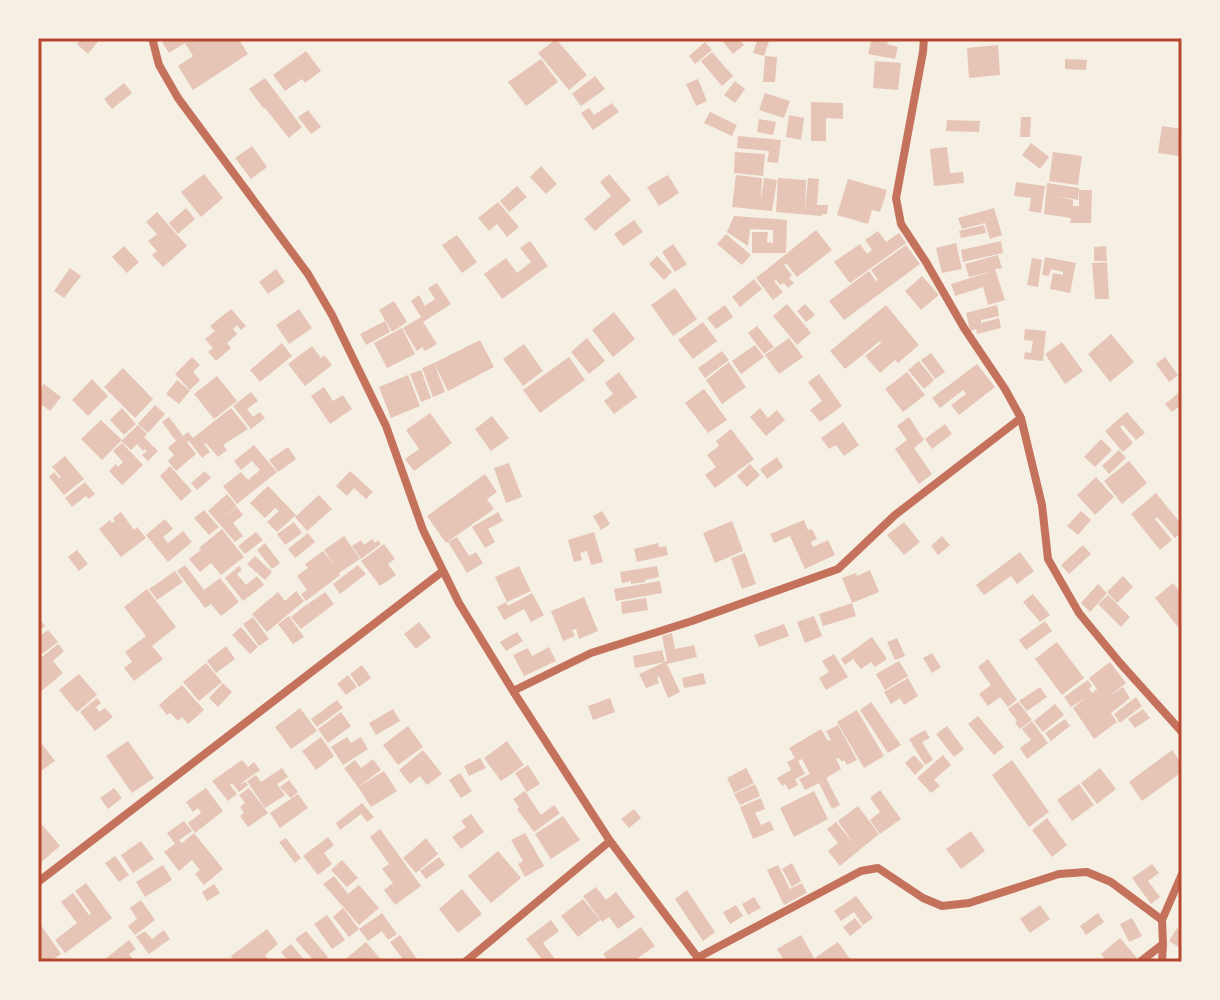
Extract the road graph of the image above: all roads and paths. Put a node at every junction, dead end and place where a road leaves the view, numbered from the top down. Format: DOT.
graph roads {
  1 [pos="152,38"];
  2 [pos="924,38"];
  3 [pos="1021,418"];
  4 [pos="443,571"];
  5 [pos="513,691"];
  6 [pos="1182,732"];
  7 [pos="610,841"];
  8 [pos="1182,874"];
  9 [pos="38,882"];
  10 [pos="1162,920"];
  11 [pos="1163,944"];
  12 [pos="699,960"];
  13 [pos="465,962"];
  14 [pos="1140,962"];
  15 [pos="1162,962"];
  1 -- 4 [label="street"];
  2 -- 3 [label="street"];
  3 -- 5 [label="street"];
  3 -- 6 [label="street"];
  4 -- 5 [label="street"];
  4 -- 9 [label="street"];
  5 -- 7 [label="street"];
  7 -- 12 [label="street"];
  7 -- 13 [label="street"];
  8 -- 10 [label="street"];
  10 -- 11 [label="street"];
  10 -- 12 [label="street"];
  11 -- 14 [label="street"];
  11 -- 15 [label="street"];
}
